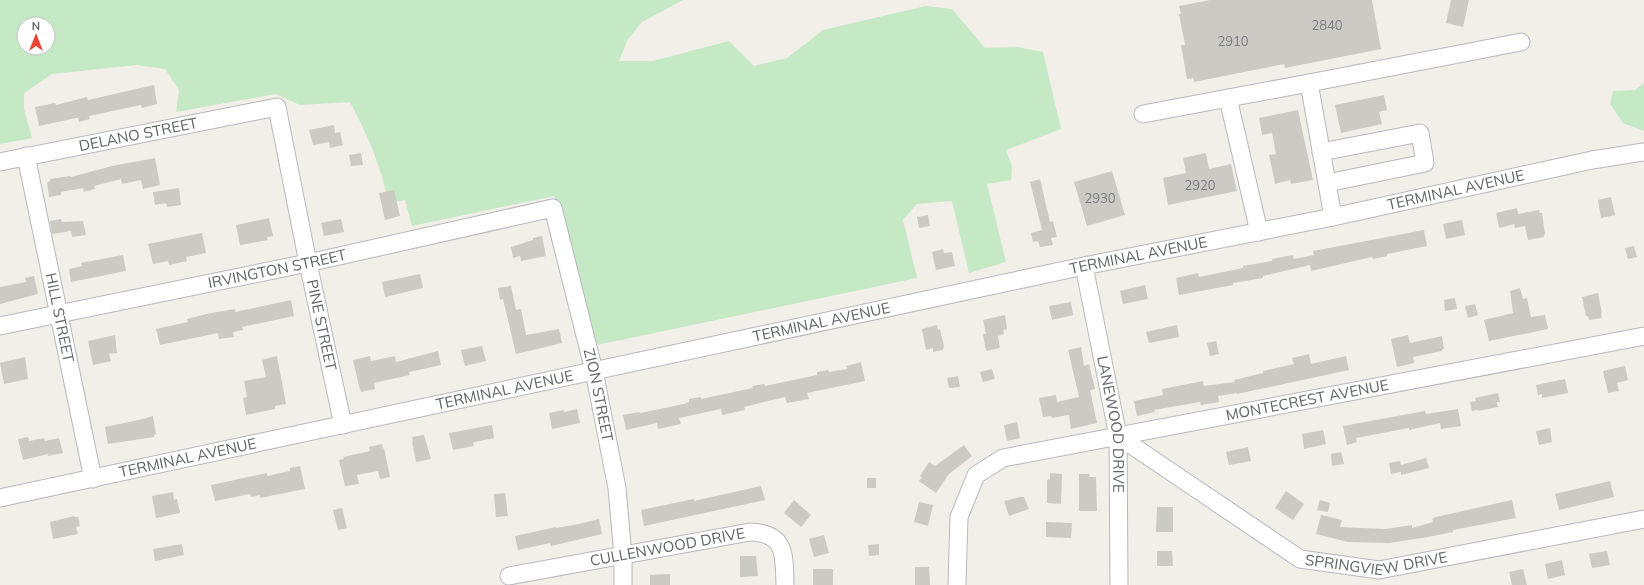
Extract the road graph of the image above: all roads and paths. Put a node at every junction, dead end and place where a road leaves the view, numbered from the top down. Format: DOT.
graph roads {
  1 [pos="1521,42"];
  2 [pos="1309,83"];
  3 [pos="1228,98"];
  4 [pos="277,107"];
  5 [pos="1143,114"];
  6 [pos="1321,152"];
  7 [pos="1644,152"];
  8 [pos="26,156"];
  9 [pos="0,162"];
  10 [pos="1327,183"];
  11 [pos="553,208"];
  12 [pos="1333,217"];
  13 [pos="1259,232"];
  14 [pos="308,263"];
  15 [pos="1084,266"];
  16 [pos="59,313"];
  17 [pos="0,326"];
  18 [pos="1644,336"];
  19 [pos="594,371"];
  20 [pos="343,425"];
  21 [pos="1118,436"];
  22 [pos="93,479"];
  23 [pos="0,498"];
  24 [pos="1644,519"];
  25 [pos="623,556"];
  26 [pos="509,576"];
  27 [pos="623,585"];
  28 [pos="785,585"];
  29 [pos="958,585"];
  30 [pos="1119,585"];
  1 -- 2 [label="street"];
  2 -- 3 [label="street"];
  2 -- 6 [label="street"];
  3 -- 5 [label="street"];
  3 -- 13 [label="street"];
  4 -- 8 [label="street, DELANO STREET"];
  4 -- 14 [label="street, PINE STREET"];
  6 -- 10 [label="street"];
  6 -- 10 [label="street"];
  7 -- 12 [label="street, TERMINAL AVENUE"];
  8 -- 9 [label="street, DELANO STREET"];
  8 -- 16 [label="street, HILL STREET"];
  10 -- 12 [label="street"];
  11 -- 14 [label="street, IRVINGTON STREET"];
  11 -- 19 [label="street, ZION STREET"];
  12 -- 13 [label="street, TERMINAL AVENUE"];
  13 -- 15 [label="street, TERMINAL AVENUE"];
  14 -- 16 [label="street, IRVINGTON STREET"];
  14 -- 20 [label="street, PINE STREET"];
  15 -- 19 [label="street, TERMINAL AVENUE"];
  15 -- 21 [label="street, LANEWOOD DRIVE"];
  16 -- 17 [label="street, IRVINGTON STREET"];
  16 -- 22 [label="street, HILL STREET"];
  18 -- 21 [label="street, MONTECREST AVENUE"];
  19 -- 20 [label="street, TERMINAL AVENUE"];
  19 -- 25 [label="street, ZION STREET"];
  20 -- 22 [label="street, TERMINAL AVENUE"];
  21 -- 24 [label="street, SPRINGVIEW DRIVE"];
  21 -- 29 [label="street, MONTECREST AVENUE"];
  21 -- 30 [label="street, LANEWOOD DRIVE"];
  22 -- 23 [label="street, TERMINAL AVENUE"];
  25 -- 26 [label="street, CULLENWOOD DRIVE"];
  25 -- 27 [label="street, ZION STREET"];
  25 -- 28 [label="street, CULLENWOOD DRIVE"];
}
